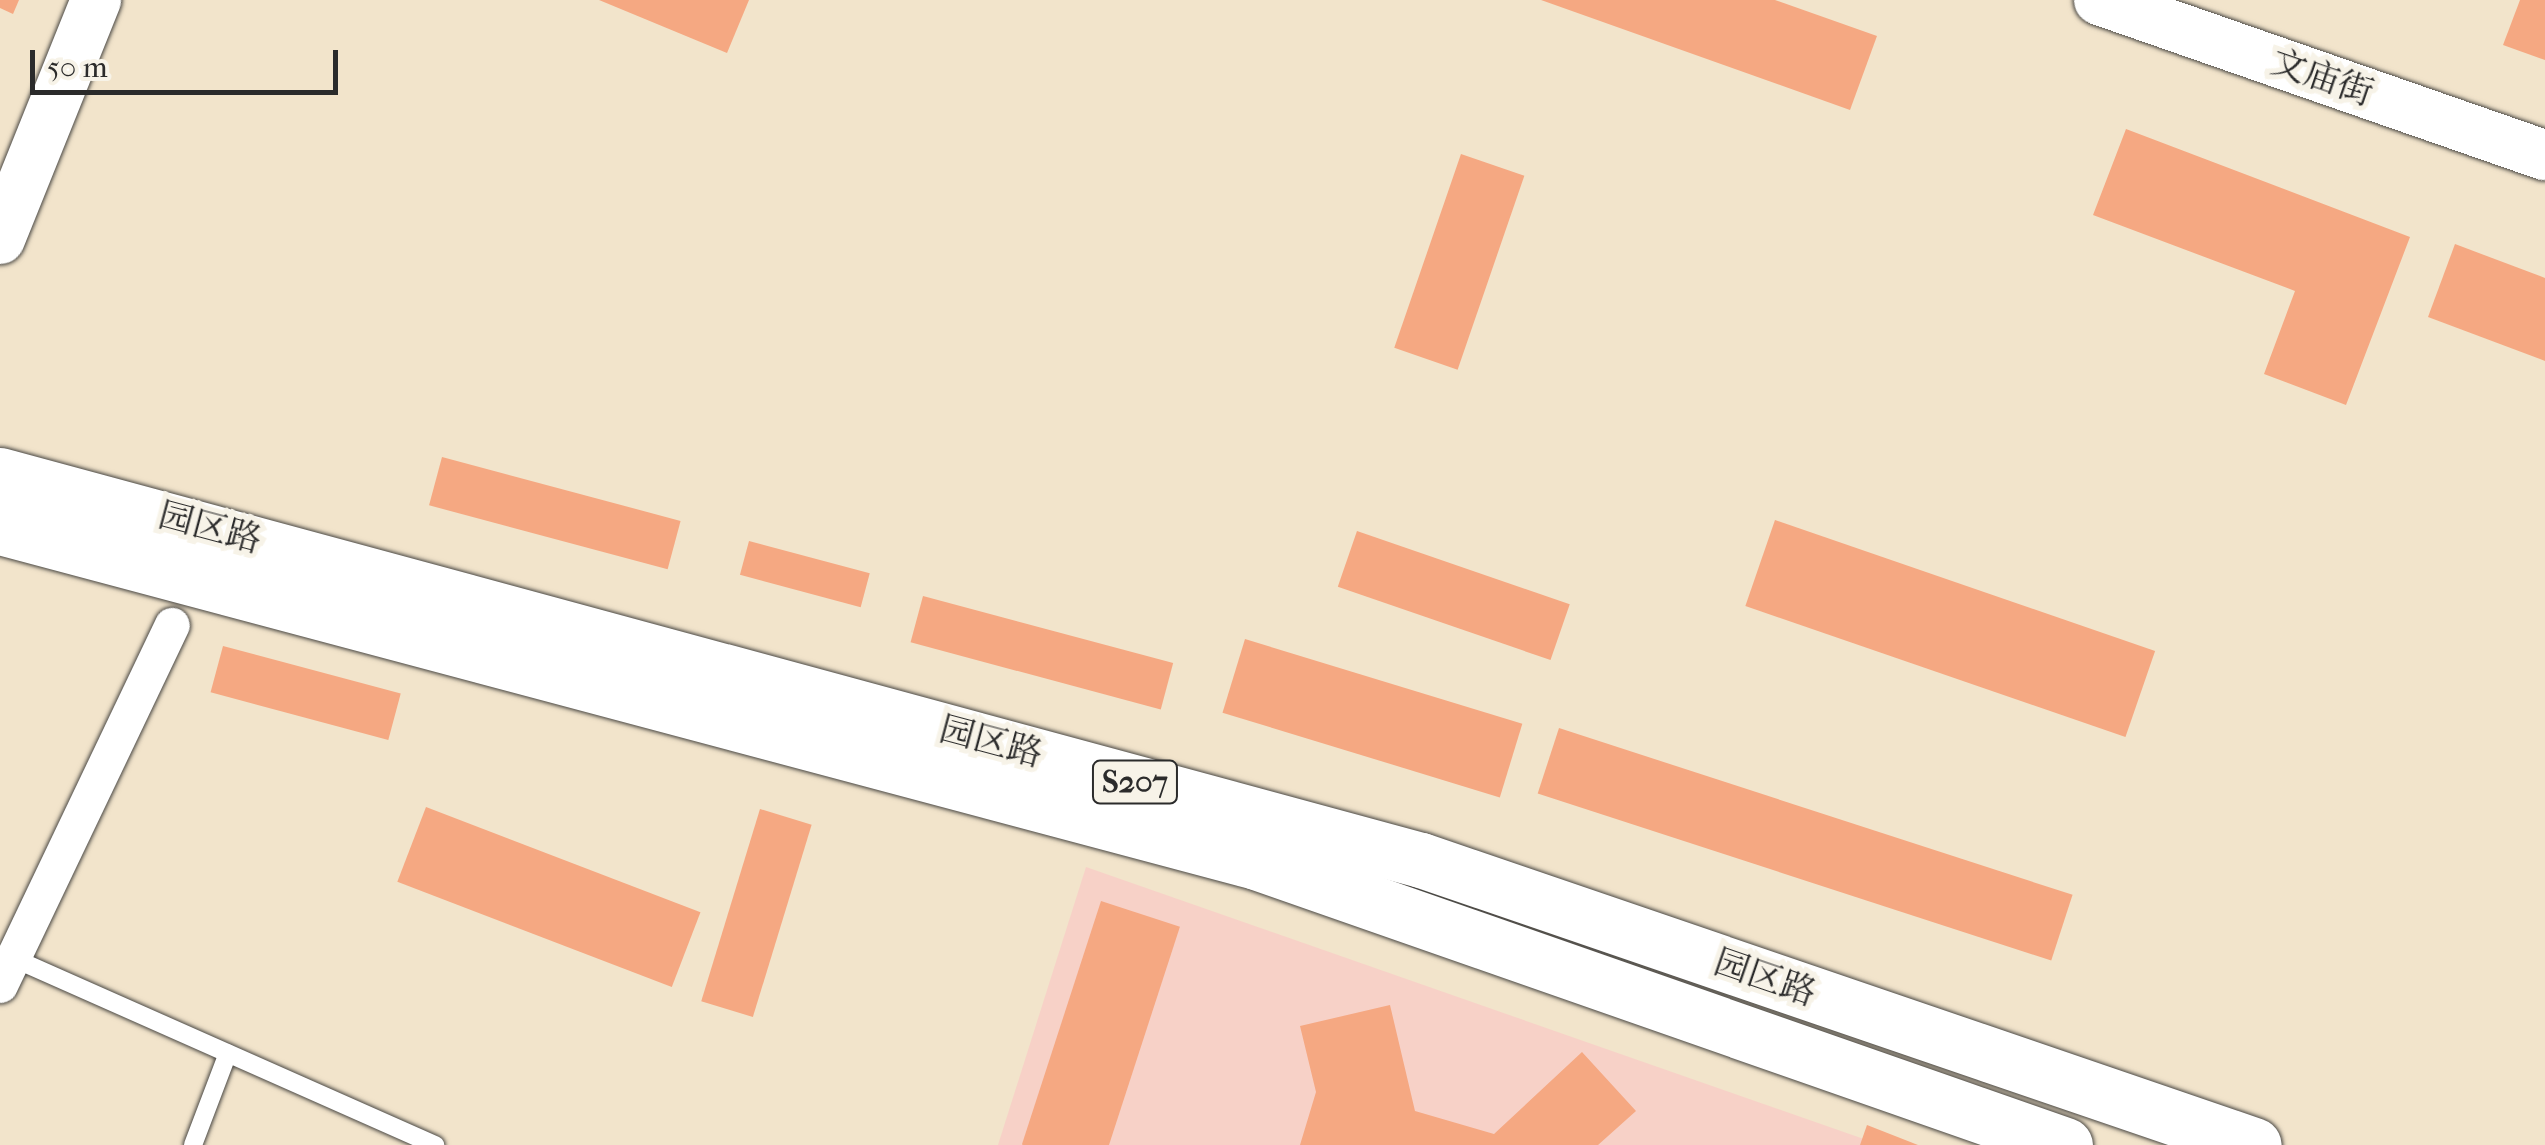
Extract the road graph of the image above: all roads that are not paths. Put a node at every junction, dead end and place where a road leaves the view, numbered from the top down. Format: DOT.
graph roads {
  1 [pos="96,0"];
  2 [pos="2099,0"];
  3 [pos="2545,156"];
  4 [pos="0,238"];
  5 [pos="0,474"];
  6 [pos="0,527"];
  7 [pos="172,624"];
  8 [pos="7,972"];
  9 [pos="228,1053"];
  10 [pos="193,1145"];
  11 [pos="435,1145"];
  12 [pos="2066,1145"];
  13 [pos="2254,1145"];
  1 -- 4 [label="main road"];
  2 -- 3 [label="main road, 文庙街"];
  5 -- 13 [label="main road, 园区路 / S207"];
  6 -- 12 [label="main road, 园区路 / S207"];
  7 -- 8 [label="street"];
  8 -- 9 [label="lane"];
  9 -- 10 [label="lane"];
  9 -- 11 [label="lane"];
}
